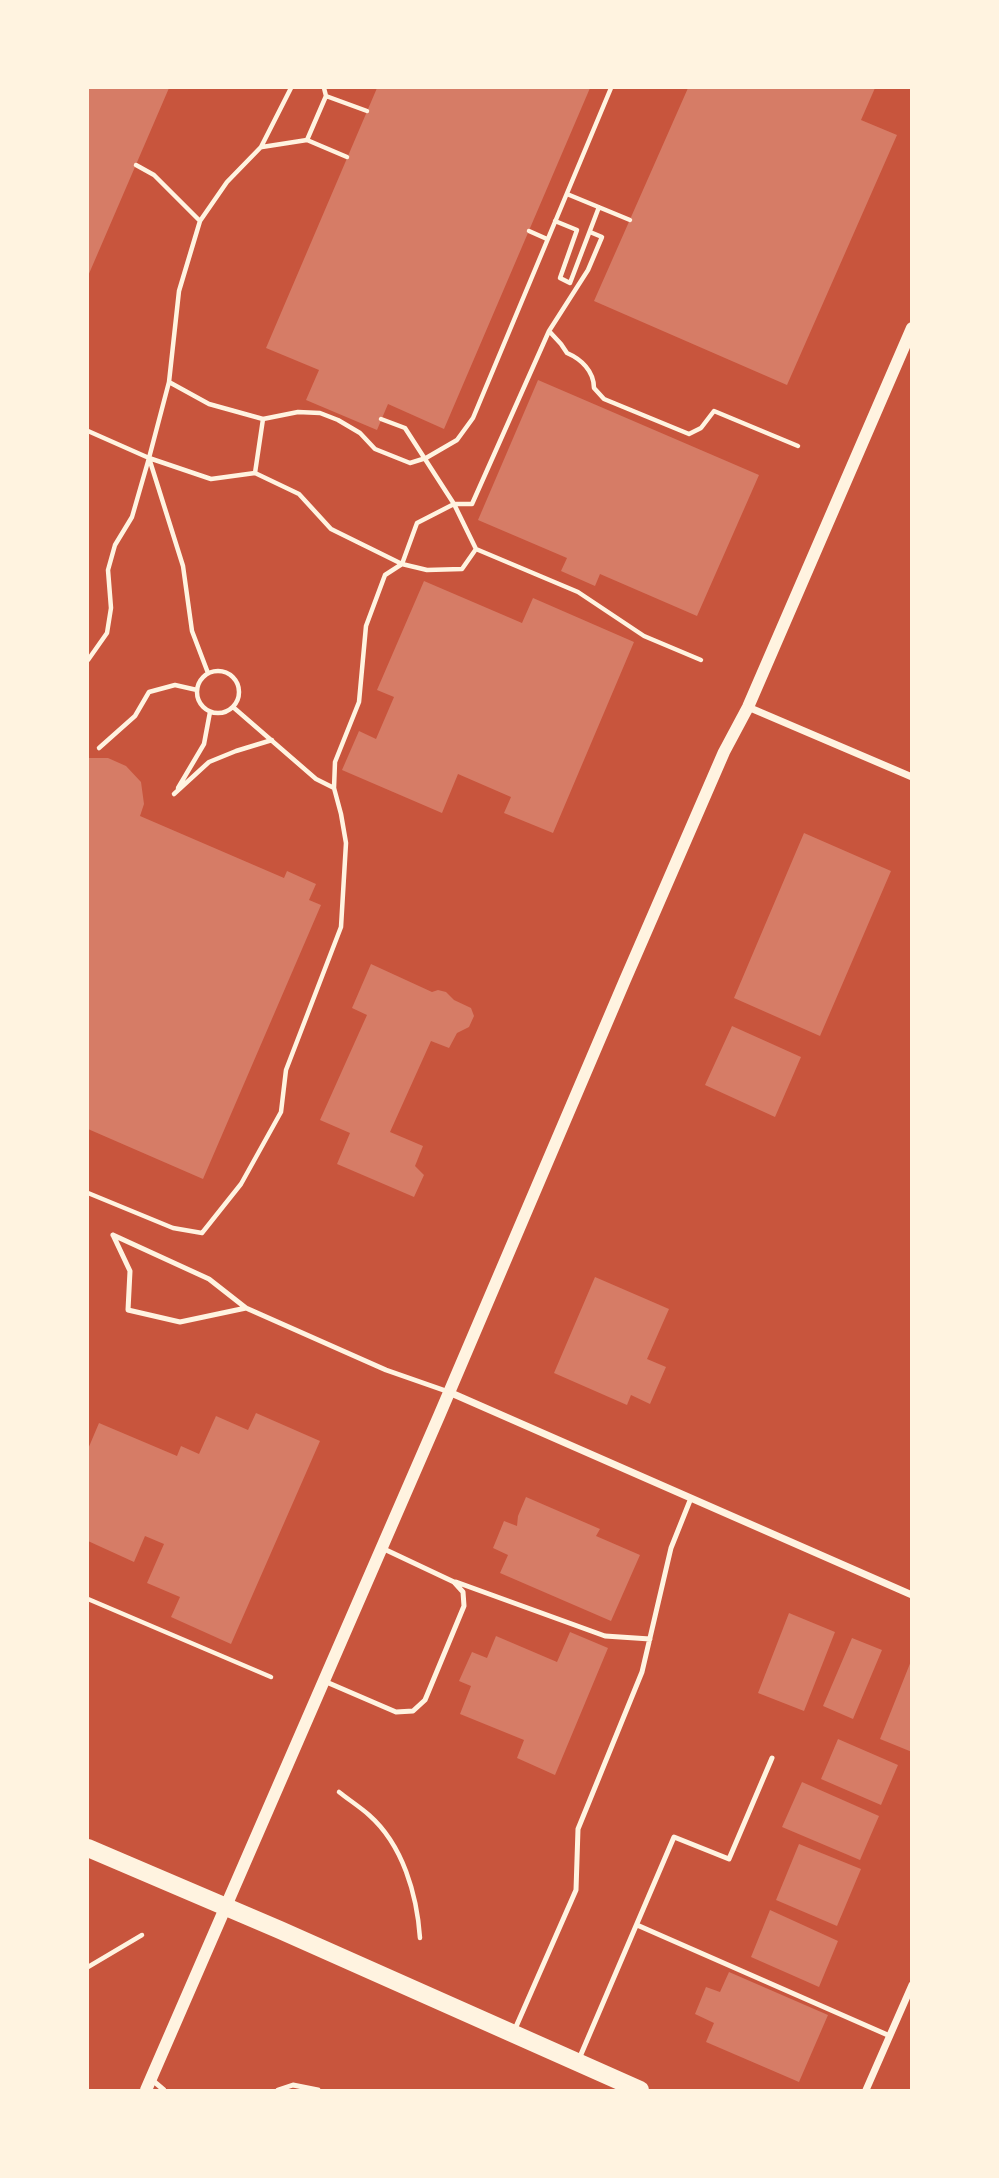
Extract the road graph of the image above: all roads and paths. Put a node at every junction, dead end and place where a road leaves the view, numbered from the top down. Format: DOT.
graph roads {
  1 [pos="291,88"];
  2 [pos="324,88"];
  3 [pos="611,88"];
  4 [pos="326,96"];
  5 [pos="367,111"];
  6 [pos="307,140"];
  7 [pos="261,147"];
  8 [pos="347,157"];
  9 [pos="136,165"];
  10 [pos="567,194"];
  11 [pos="599,207"];
  12 [pos="630,220"];
  13 [pos="200,221"];
  14 [pos="555,221"];
  15 [pos="529,231"];
  16 [pos="590,232"];
  17 [pos="547,239"];
  18 [pos="912,328"];
  19 [pos="549,331"];
  20 [pos="169,382"];
  21 [pos="263,419"];
  22 [pos="381,419"];
  23 [pos="88,431"];
  24 [pos="798,446"];
  25 [pos="149,458"];
  26 [pos="426,458"];
  27 [pos="255,473"];
  28 [pos="454,504"];
  29 [pos="476,549"];
  30 [pos="402,564"];
  31 [pos="88,660"];
  32 [pos="701,660"];
  33 [pos="208,673"];
  34 [pos="197,690"];
  35 [pos="233,706"];
  36 [pos="748,706"];
  37 [pos="210,712"];
  38 [pos="272,740"];
  39 [pos="99,748"];
  40 [pos="912,777"];
  41 [pos="334,788"];
  42 [pos="88,1192"];
  43 [pos="246,1308"];
  44 [pos="449,1392"];
  45 [pos="691,1498"];
  46 [pos="381,1548"];
  47 [pos="454,1582"];
  48 [pos="912,1595"];
  49 [pos="88,1599"];
  50 [pos="650,1639"];
  51 [pos="271,1677"];
  52 [pos="323,1680"];
  53 [pos="772,1758"];
  54 [pos="339,1792"];
  55 [pos="88,1848"];
  56 [pos="225,1908"];
  57 [pos="636,1925"];
  58 [pos="142,1935"];
  59 [pos="420,1938"];
  60 [pos="88,1967"];
  61 [pos="912,1985"];
  62 [pos="513,2034"];
  63 [pos="890,2036"];
  64 [pos="578,2062"];
  65 [pos="149,2085"];
  66 [pos="164,2091"];
  67 [pos="278,2091"];
  68 [pos="318,2091"];
  69 [pos="640,2091"];
  70 [pos="866,2091"];
  1 -- 7 [label="path"];
  2 -- 4 [label="path"];
  3 -- 10 [label="path"];
  4 -- 5 [label="path"];
  4 -- 6 [label="path"];
  6 -- 7 [label="path"];
  6 -- 8 [label="path"];
  7 -- 13 [label="path"];
  9 -- 13 [label="path"];
  10 -- 11 [label="path"];
  10 -- 14 [label="path"];
  11 -- 12 [label="path"];
  11 -- 16 [label="path"];
  13 -- 20 [label="path"];
  14 -- 16 [label="path"];
  14 -- 17 [label="path"];
  15 -- 17 [label="path"];
  16 -- 19 [label="path"];
  17 -- 26 [label="path"];
  18 -- 36 [label="street"];
  19 -- 24 [label="path"];
  19 -- 28 [label="path"];
  20 -- 21 [label="path"];
  20 -- 25 [label="path"];
  21 -- 26 [label="path"];
  21 -- 27 [label="path"];
  22 -- 26 [label="path"];
  23 -- 25 [label="path"];
  25 -- 27 [label="path"];
  25 -- 31 [label="path"];
  25 -- 33 [label="path"];
  26 -- 28 [label="path"];
  27 -- 30 [label="path"];
  28 -- 29 [label="path"];
  28 -- 30 [label="path"];
  29 -- 30 [label="path"];
  29 -- 32 [label="path"];
  30 -- 41 [label="path"];
  33 -- 34 [label="path"];
  33 -- 35 [label="path"];
  34 -- 37 [label="path"];
  34 -- 39 [label="path"];
  35 -- 37 [label="path"];
  35 -- 38 [label="path"];
  36 -- 40 [label="street"];
  36 -- 44 [label="street"];
  37 -- 38 [label="path"];
  38 -- 41 [label="path"];
  41 -- 42 [label="path"];
  43 -- 43 [label="lane"];
  43 -- 44 [label="lane"];
  44 -- 45 [label="street"];
  44 -- 46 [label="street"];
  45 -- 48 [label="street"];
  45 -- 50 [label="lane"];
  46 -- 47 [label="lane"];
  46 -- 52 [label="street"];
  47 -- 50 [label="lane"];
  47 -- 52 [label="lane"];
  49 -- 51 [label="path"];
  50 -- 62 [label="lane"];
  52 -- 56 [label="street"];
  53 -- 57 [label="lane"];
  54 -- 59 [label="path"];
  55 -- 56 [label="main road"];
  56 -- 62 [label="main road"];
  56 -- 65 [label="street"];
  57 -- 63 [label="lane"];
  57 -- 64 [label="lane"];
  58 -- 60 [label="path"];
  61 -- 63 [label="street"];
  62 -- 64 [label="main road"];
  63 -- 70 [label="street"];
  64 -- 69 [label="main road"];
  65 -- 66 [label="lane"];
  67 -- 68 [label="lane"];
}
